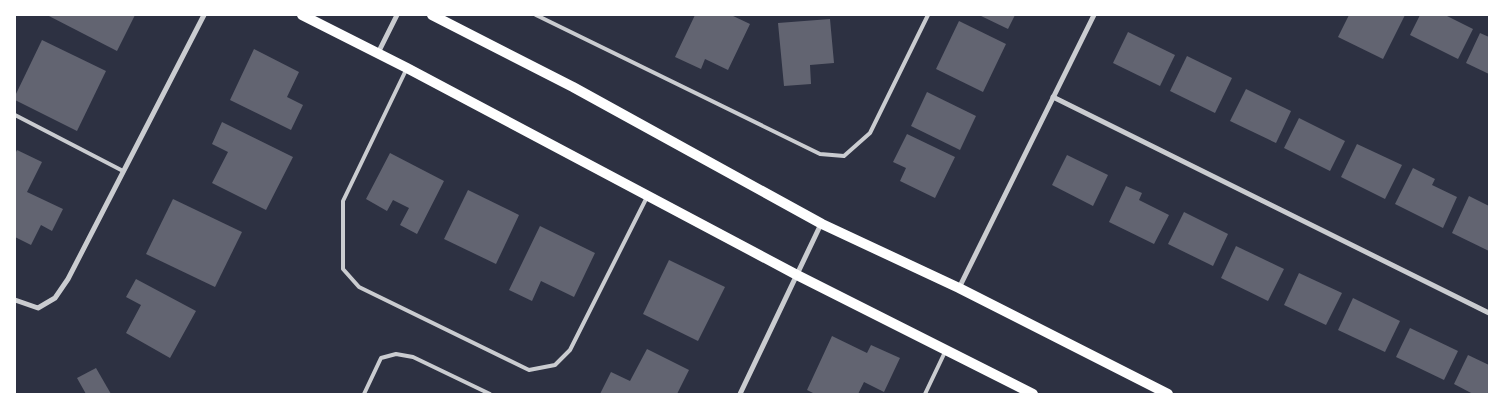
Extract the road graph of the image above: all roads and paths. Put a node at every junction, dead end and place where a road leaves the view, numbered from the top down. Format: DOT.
graph roads {
  1 [pos="204,15"];
  2 [pos="302,15"];
  3 [pos="397,15"];
  4 [pos="432,15"];
  5 [pos="536,15"];
  6 [pos="928,15"];
  7 [pos="1094,15"];
  8 [pos="378,53"];
  9 [pos="406,68"];
  10 [pos="1053,97"];
  11 [pos="15,115"];
  12 [pos="123,171"];
  13 [pos="648,196"];
  14 [pos="822,224"];
  15 [pos="797,275"];
  16 [pos="959,288"];
  17 [pos="15,300"];
  18 [pos="1489,313"];
  19 [pos="946,350"];
  20 [pos="364,394"];
  21 [pos="490,394"];
  22 [pos="740,394"];
  23 [pos="925,394"];
  24 [pos="1033,394"];
  25 [pos="1168,394"];
  1 -- 12 [label="street"];
  2 -- 8 [label="main road"];
  3 -- 8 [label="street"];
  4 -- 14 [label="main road"];
  5 -- 6 [label="lane"];
  7 -- 10 [label="street"];
  8 -- 9 [label="main road"];
  9 -- 13 [label="main road"];
  9 -- 13 [label="lane"];
  10 -- 16 [label="street"];
  10 -- 18 [label="street"];
  11 -- 12 [label="lane"];
  12 -- 17 [label="street"];
  13 -- 15 [label="main road"];
  14 -- 15 [label="street"];
  14 -- 16 [label="main road"];
  15 -- 19 [label="main road"];
  15 -- 22 [label="street"];
  16 -- 25 [label="main road"];
  19 -- 23 [label="lane"];
  19 -- 24 [label="main road"];
  20 -- 21 [label="lane"];
}
